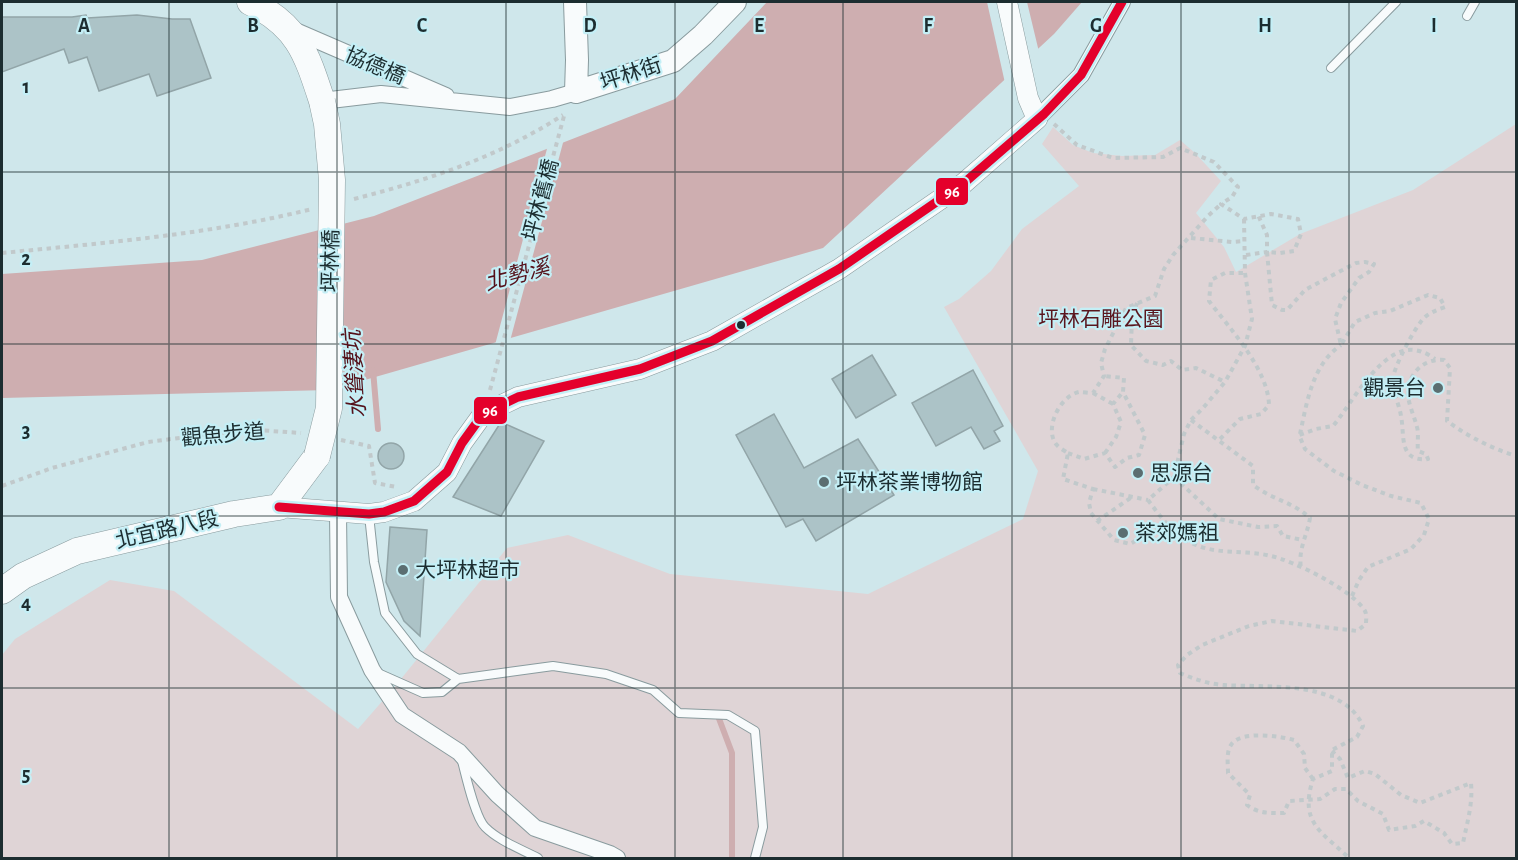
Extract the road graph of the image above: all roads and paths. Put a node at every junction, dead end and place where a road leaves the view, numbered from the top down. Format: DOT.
graph roads {
  1 [pos="250,2"];
  2 [pos="575,2"];
  3 [pos="735,2"];
  4 [pos="1007,2"];
  5 [pos="1122,2"];
  6 [pos="1396,2"];
  7 [pos="1475,2"];
  8 [pos="1467,16"];
  9 [pos="290,29"];
  10 [pos="1330,68"];
  11 [pos="576,92"];
  12 [pos="322,101"];
  13 [pos="461,103"];
  14 [pos="1041,116"];
  15 [pos="351,199"];
  16 [pos="1221,204"];
  17 [pos="317,208"];
  18 [pos="1258,215"];
  19 [pos="1244,219"];
  20 [pos="1190,238"];
  21 [pos="1244,241"];
  22 [pos="1267,252"];
  23 [pos="2,253"];
  24 [pos="1246,255"];
  25 [pos="1245,273"];
  26 [pos="1137,303"];
  27 [pos="1341,345"];
  28 [pos="1245,346"];
  29 [pos="1402,352"];
  30 [pos="1435,359"];
  31 [pos="1104,376"];
  32 [pos="1225,382"];
  33 [pos="490,388"];
  34 [pos="1123,392"];
  35 [pos="1094,393"];
  36 [pos="1113,404"];
  37 [pos="1191,420"];
  38 [pos="1299,435"];
  39 [pos="337,440"];
  40 [pos="1220,440"];
  41 [pos="313,445"];
  42 [pos="1068,453"];
  43 [pos="1105,453"];
  44 [pos="1516,456"];
  45 [pos="1174,477"];
  46 [pos="2,486"];
  47 [pos="1093,489"];
  48 [pos="1132,497"];
  49 [pos="1148,500"];
  50 [pos="414,501"];
  51 [pos="279,507"];
  52 [pos="338,513"];
  53 [pos="369,514"];
  54 [pos="1097,521"];
  55 [pos="1167,524"];
  56 [pos="1303,540"];
  57 [pos="1301,568"];
  58 [pos="2,591"];
  59 [pos="1352,596"];
  60 [pos="372,670"];
  61 [pos="458,679"];
  62 [pos="1332,750"];
  63 [pos="459,752"];
  64 [pos="1313,779"];
  65 [pos="1309,799"];
  66 [pos="538,858"];
  67 [pos="617,858"];
  68 [pos="755,858"];
  69 [pos="1349,858"];
  1 -- 9 [label="main road"];
  2 -- 11 [label="main road"];
  3 -- 11 [label="main road, 坪林街"];
  4 -- 14 [label="street"];
  5 -- 14 [label="street"];
  6 -- 10 [label="lane"];
  7 -- 8 [label="lane"];
  9 -- 12 [label="main road"];
  9 -- 13 [label="street, 協德橋"];
  11 -- 13 [label="street, 協德橋"];
  12 -- 13 [label="street, 協德橋"];
  12 -- 41 [label="main road, 坪林橋, bridge"];
  14 -- 16 [label="path"];
  14 -- 50 [label="street"];
  15 -- 33 [label="path, 坪林舊橋"];
  16 -- 19 [label="path"];
  16 -- 20 [label="path"];
  17 -- 23 [label="path"];
  18 -- 19 [label="path"];
  18 -- 22 [label="path"];
  18 -- 22 [label="path"];
  19 -- 21 [label="path"];
  20 -- 21 [label="path"];
  20 -- 26 [label="path"];
  21 -- 24 [label="path"];
  22 -- 24 [label="path"];
  22 -- 27 [label="path"];
  24 -- 25 [label="path"];
  25 -- 28 [label="path"];
  25 -- 28 [label="path"];
  26 -- 31 [label="path"];
  26 -- 32 [label="path"];
  27 -- 29 [label="path"];
  27 -- 38 [label="path"];
  28 -- 32 [label="path"];
  28 -- 40 [label="path"];
  29 -- 30 [label="path"];
  29 -- 30 [label="path"];
  29 -- 38 [label="path"];
  30 -- 44 [label="path"];
  31 -- 34 [label="path"];
  31 -- 35 [label="path"];
  32 -- 37 [label="path"];
  34 -- 36 [label="path"];
  34 -- 43 [label="path"];
  35 -- 36 [label="path"];
  35 -- 42 [label="path"];
  36 -- 43 [label="path"];
  37 -- 40 [label="path"];
  37 -- 45 [label="path"];
  38 -- 59 [label="path"];
  39 -- 50 [label="path"];
  40 -- 56 [label="path"];
  41 -- 46 [label="path, 觀魚步道"];
  41 -- 51 [label="main road"];
  42 -- 43 [label="path"];
  42 -- 47 [label="path"];
  45 -- 49 [label="path"];
  45 -- 56 [label="path"];
  47 -- 48 [label="path"];
  47 -- 54 [label="path"];
  48 -- 49 [label="path"];
  48 -- 54 [label="path"];
  49 -- 55 [label="path"];
  50 -- 53 [label="street"];
  51 -- 52 [label="street"];
  51 -- 58 [label="main road, 北宜路八段"];
  52 -- 53 [label="street"];
  52 -- 60 [label="street"];
  53 -- 61 [label="lane"];
  54 -- 55 [label="path"];
  55 -- 57 [label="path"];
  56 -- 57 [label="path"];
  57 -- 59 [label="path"];
  59 -- 62 [label="path"];
  60 -- 61 [label="lane"];
  60 -- 63 [label="street"];
  61 -- 68 [label="lane"];
  62 -- 64 [label="path"];
  62 -- 65 [label="path"];
  63 -- 66 [label="lane"];
  63 -- 67 [label="street"];
  64 -- 65 [label="path"];
  64 -- 65 [label="path"];
  65 -- 69 [label="path"];
}
